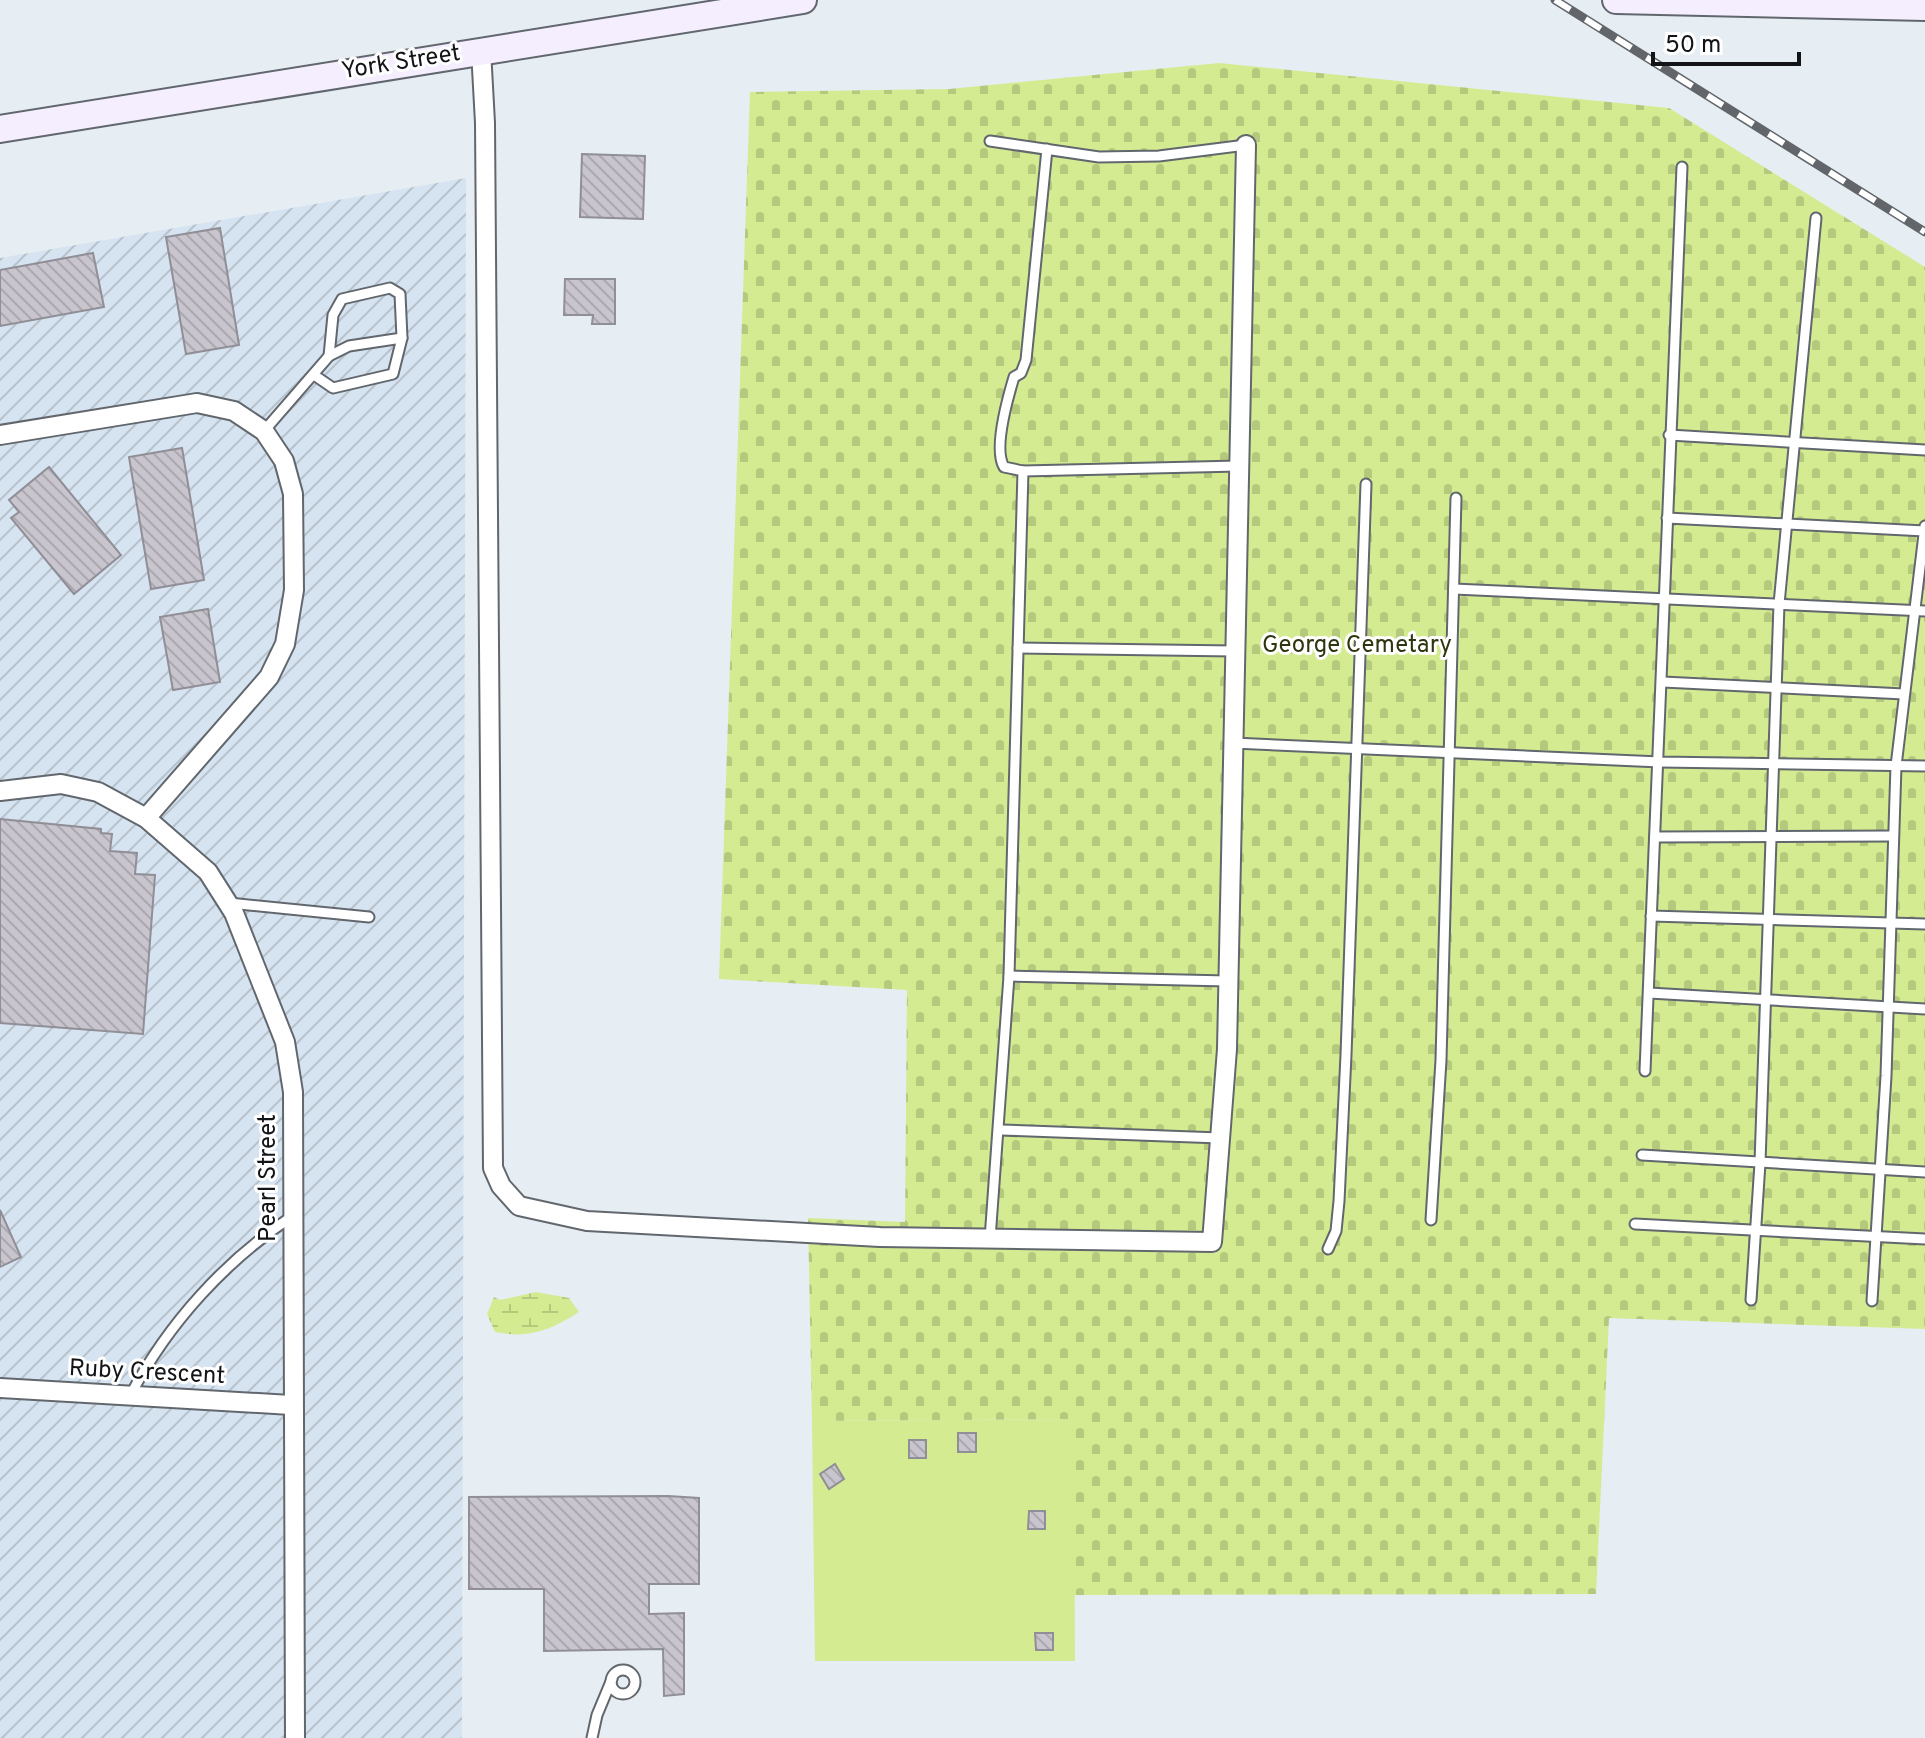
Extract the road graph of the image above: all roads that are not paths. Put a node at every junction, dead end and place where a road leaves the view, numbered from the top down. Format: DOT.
graph roads {
  1 [pos="803,0"];
  2 [pos="1616,0"];
  3 [pos="1925,7"];
  4 [pos="481,50"];
  5 [pos="0,129"];
  6 [pos="990,141"];
  7 [pos="1246,145"];
  8 [pos="1047,149"];
  9 [pos="1682,167"];
  10 [pos="1816,218"];
  11 [pos="402,338"];
  12 [pos="329,356"];
  13 [pos="314,375"];
  14 [pos="264,431"];
  15 [pos="0,435"];
  16 [pos="1669,435"];
  17 [pos="1792,442"];
  18 [pos="1925,450"];
  19 [pos="1239,466"];
  20 [pos="1023,471"];
  21 [pos="1366,484"];
  22 [pos="1456,498"];
  23 [pos="1667,518"];
  24 [pos="1786,524"];
  25 [pos="1925,529"];
  26 [pos="1454,589"];
  27 [pos="1665,597"];
  28 [pos="1779,604"];
  29 [pos="1920,611"];
  30 [pos="1018,648"];
  31 [pos="1234,651"];
  32 [pos="1663,682"];
  33 [pos="1777,689"];
  34 [pos="1904,694"];
  35 [pos="1232,743"];
  36 [pos="1354,749"];
  37 [pos="1451,750"];
  38 [pos="1660,762"];
  39 [pos="1774,762"];
  40 [pos="1896,766"];
  41 [pos="1925,766"];
  42 [pos="0,791"];
  43 [pos="146,818"];
  44 [pos="1893,836"];
  45 [pos="1655,837"];
  46 [pos="1772,837"];
  47 [pos="229,903"];
  48 [pos="1651,916"];
  49 [pos="369,917"];
  50 [pos="1769,919"];
  51 [pos="1889,924"];
  52 [pos="1925,924"];
  53 [pos="1009,976"];
  54 [pos="1228,981"];
  55 [pos="1649,993"];
  56 [pos="1766,1000"];
  57 [pos="1888,1009"];
  58 [pos="1925,1009"];
  59 [pos="1645,1071"];
  60 [pos="1001,1130"];
  61 [pos="1220,1138"];
  62 [pos="1642,1155"];
  63 [pos="1760,1163"];
  64 [pos="1882,1171"];
  65 [pos="1925,1172"];
  66 [pos="294,1215"];
  67 [pos="1431,1220"];
  68 [pos="1635,1224"];
  69 [pos="1756,1230"];
  70 [pos="990,1239"];
  71 [pos="1876,1239"];
  72 [pos="1925,1239"];
  73 [pos="1328,1249"];
  74 [pos="1751,1300"];
  75 [pos="1872,1301"];
  76 [pos="0,1388"];
  77 [pos="130,1396"];
  78 [pos="291,1405"];
  79 [pos="612,1679"];
  80 [pos="295,1738"];
  81 [pos="592,1738"];
  1 -- 4 [label="main road, York Street"];
  2 -- 3 [label="main road"];
  4 -- 5 [label="main road, York Street"];
  4 -- 70 [label="street"];
  6 -- 8 [label="lane"];
  7 -- 8 [label="lane"];
  7 -- 19 [label="street"];
  8 -- 20 [label="lane"];
  9 -- 16 [label="lane"];
  10 -- 17 [label="lane"];
  11 -- 12 [label="lane"];
  11 -- 12 [label="lane"];
  11 -- 13 [label="lane"];
  12 -- 13 [label="lane"];
  13 -- 14 [label="lane"];
  14 -- 15 [label="street"];
  14 -- 43 [label="street"];
  16 -- 17 [label="lane"];
  16 -- 23 [label="lane"];
  17 -- 18 [label="lane"];
  17 -- 24 [label="lane"];
  19 -- 20 [label="lane"];
  19 -- 31 [label="street"];
  20 -- 30 [label="lane"];
  21 -- 36 [label="lane"];
  22 -- 26 [label="lane"];
  23 -- 24 [label="lane"];
  23 -- 27 [label="lane"];
  24 -- 25 [label="lane"];
  24 -- 28 [label="lane"];
  25 -- 29 [label="lane"];
  26 -- 27 [label="lane"];
  26 -- 37 [label="lane"];
  27 -- 28 [label="lane"];
  27 -- 32 [label="lane"];
  28 -- 29 [label="lane"];
  28 -- 33 [label="lane"];
  29 -- 34 [label="lane"];
  30 -- 31 [label="lane"];
  30 -- 53 [label="lane"];
  31 -- 35 [label="street"];
  32 -- 33 [label="lane"];
  32 -- 38 [label="lane"];
  33 -- 34 [label="lane"];
  33 -- 39 [label="lane"];
  34 -- 40 [label="lane"];
  35 -- 36 [label="lane"];
  35 -- 54 [label="street"];
  36 -- 37 [label="lane"];
  36 -- 73 [label="lane"];
  37 -- 38 [label="lane"];
  37 -- 67 [label="lane"];
  38 -- 39 [label="lane"];
  38 -- 45 [label="lane"];
  39 -- 40 [label="lane"];
  39 -- 46 [label="lane"];
  40 -- 41 [label="lane"];
  40 -- 44 [label="lane"];
  42 -- 43 [label="street, Pearl Street"];
  43 -- 47 [label="street, Pearl Street"];
  44 -- 46 [label="lane"];
  44 -- 51 [label="lane"];
  45 -- 46 [label="lane"];
  45 -- 48 [label="lane"];
  46 -- 50 [label="lane"];
  47 -- 49 [label="lane"];
  47 -- 66 [label="street, Pearl Street"];
  48 -- 50 [label="lane"];
  48 -- 55 [label="lane"];
  50 -- 51 [label="lane"];
  50 -- 56 [label="lane"];
  51 -- 52 [label="lane"];
  51 -- 57 [label="lane"];
  53 -- 54 [label="lane"];
  53 -- 60 [label="lane"];
  54 -- 61 [label="street"];
  55 -- 56 [label="lane"];
  55 -- 59 [label="lane"];
  56 -- 57 [label="lane"];
  56 -- 63 [label="lane"];
  57 -- 58 [label="lane"];
  57 -- 64 [label="lane"];
  60 -- 61 [label="lane"];
  60 -- 70 [label="lane"];
  61 -- 70 [label="street"];
  62 -- 63 [label="lane"];
  63 -- 64 [label="lane"];
  63 -- 69 [label="lane"];
  64 -- 65 [label="lane"];
  64 -- 71 [label="lane"];
  66 -- 77 [label="lane"];
  66 -- 78 [label="street, Pearl Street"];
  68 -- 69 [label="lane"];
  69 -- 71 [label="lane"];
  69 -- 74 [label="lane"];
  71 -- 72 [label="lane"];
  71 -- 75 [label="lane"];
  76 -- 77 [label="street, Ruby Crescent"];
  77 -- 78 [label="street, Ruby Crescent"];
  78 -- 80 [label="street, Pearl Street"];
  79 -- 81 [label="lane"];
}
